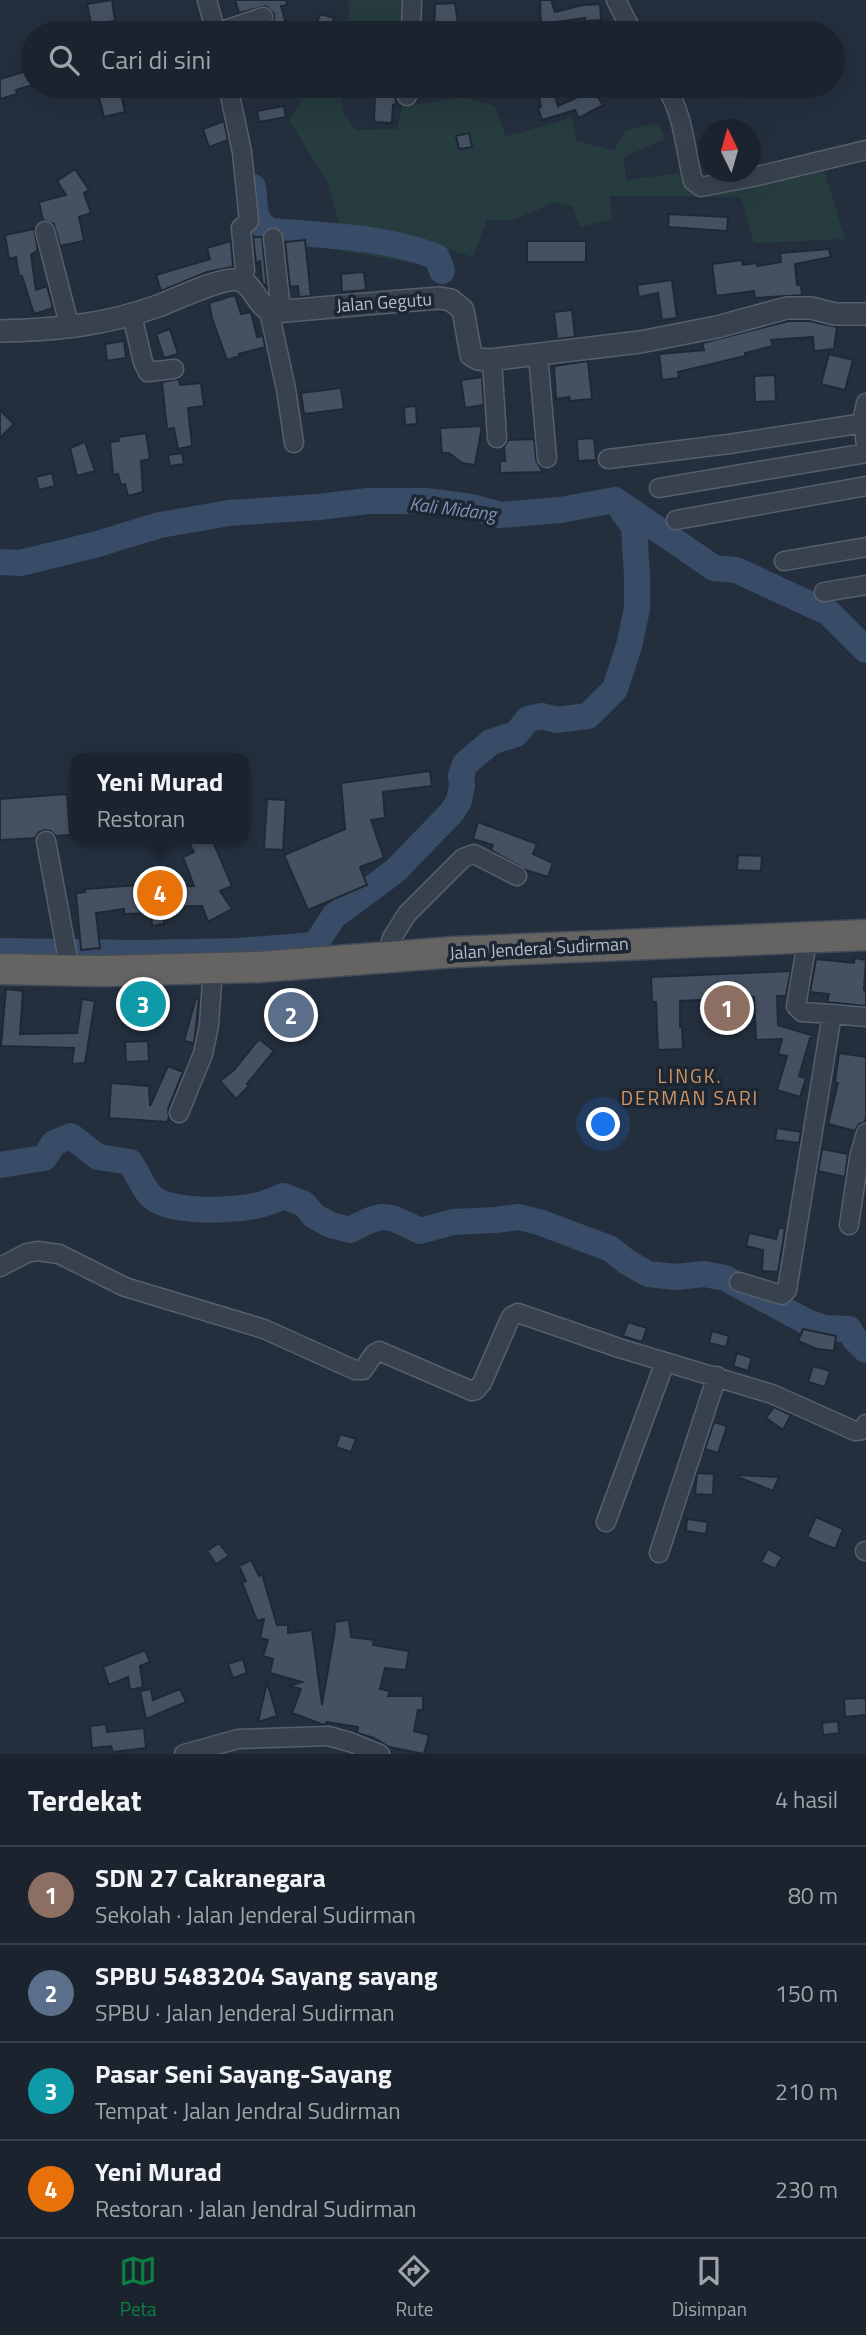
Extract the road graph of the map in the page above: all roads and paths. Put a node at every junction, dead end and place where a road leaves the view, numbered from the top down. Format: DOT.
graph roads {
  1 [pos="207,0"];
  2 [pos="412,0"];
  3 [pos="617,0"];
  4 [pos="263,17"];
  5 [pos="213,21"];
  6 [pos="252,21"];
  7 [pos="411,21"];
  8 [pos="627,21"];
  9 [pos="231,98"];
  10 [pos="671,98"];
  11 [pos="866,150"];
  12 [pos="45,231"];
  13 [pos="273,237"];
  14 [pos="242,281"];
  15 [pos="275,311"];
  16 [pos="866,314"];
  17 [pos="132,315"];
  18 [pos="70,328"];
  19 [pos="0,331"];
  20 [pos="538,355"];
  21 [pos="492,360"];
  22 [pos="174,369"];
  23 [pos="866,403"];
  24 [pos="864,422"];
  25 [pos="497,438"];
  26 [pos="293,443"];
  27 [pos="866,446"];
  28 [pos="866,453"];
  29 [pos="547,458"];
  30 [pos="608,459"];
  31 [pos="866,486"];
  32 [pos="660,488"];
  33 [pos="676,520"];
  34 [pos="866,547"];
  35 [pos="784,561"];
  36 [pos="866,585"];
  37 [pos="824,592"];
  38 [pos="46,841"];
  39 [pos="517,876"];
  40 [pos="866,935"];
  41 [pos="808,936"];
  42 [pos="386,956"];
  43 [pos="68,957"];
  44 [pos="213,968"];
  45 [pos="0,969"];
  46 [pos="832,1014"];
  47 [pos="866,1017"];
  48 [pos="179,1113"];
  49 [pos="866,1133"];
  50 [pos="849,1225"];
  51 [pos="0,1267"];
  52 [pos="739,1282"];
  53 [pos="665,1362"];
  54 [pos="717,1376"];
  55 [pos="866,1424"];
  56 [pos="606,1522"];
  57 [pos="659,1553"];
  58 [pos="261,1746"];
  59 [pos="184,1754"];
  60 [pos="380,1754"];
  1 -- 5 [label="street"];
  2 -- 7 [label="street"];
  3 -- 8 [label="street"];
  4 -- 6 [label="street"];
  9 -- 14 [label="street"];
  10 -- 11 [label="street"];
  12 -- 18 [label="street"];
  13 -- 15 [label="street"];
  14 -- 15 [label="street"];
  14 -- 17 [label="street"];
  15 -- 21 [label="street, Jalan Gegutu"];
  15 -- 26 [label="street"];
  16 -- 20 [label="street"];
  17 -- 18 [label="street"];
  17 -- 22 [label="street"];
  18 -- 19 [label="street"];
  20 -- 21 [label="street"];
  20 -- 29 [label="street"];
  21 -- 25 [label="street"];
  23 -- 24 [label="street"];
  24 -- 27 [label="street"];
  24 -- 30 [label="street"];
  28 -- 32 [label="street"];
  31 -- 33 [label="street"];
  34 -- 35 [label="street"];
  36 -- 37 [label="street"];
  38 -- 43 [label="street"];
  39 -- 42 [label="street"];
  40 -- 41 [label="highway, Jalan Jenderal Sudirman"];
  41 -- 42 [label="highway, Jalan Jenderal Sudirman"];
  41 -- 46 [label="street"];
  42 -- 44 [label="highway, Jalan Jenderal Sudirman"];
  43 -- 44 [label="highway, Jalan Jenderal Sudirman"];
  43 -- 45 [label="highway, Jalan Jenderal Sudirman"];
  44 -- 48 [label="street"];
  46 -- 47 [label="street"];
  46 -- 52 [label="street"];
  49 -- 50 [label="street"];
  51 -- 53 [label="street"];
  53 -- 54 [label="street"];
  53 -- 56 [label="street"];
  54 -- 55 [label="street"];
  54 -- 57 [label="street"];
  58 -- 59 [label="street"];
  58 -- 60 [label="street"];
}
